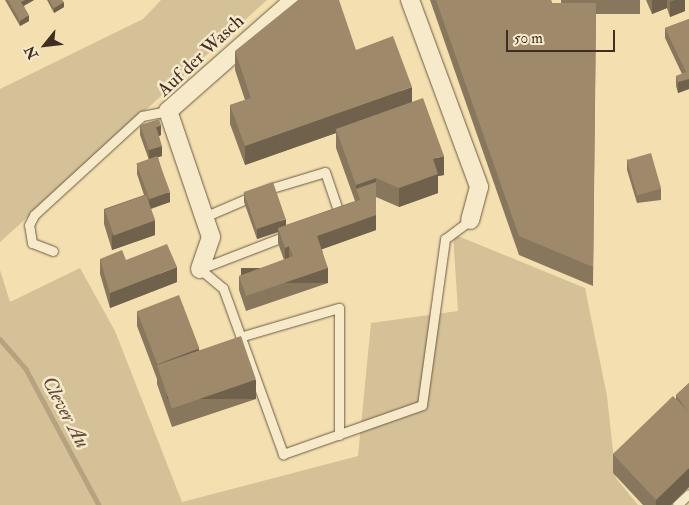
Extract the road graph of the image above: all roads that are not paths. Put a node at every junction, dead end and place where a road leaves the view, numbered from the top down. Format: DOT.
graph roads {
  1 [pos="294,0"];
  2 [pos="410,0"];
  3 [pos="168,111"];
  4 [pos="204,218"];
  5 [pos="333,218"];
  6 [pos="470,220"];
  7 [pos="297,232"];
  8 [pos="53,251"];
  9 [pos="200,269"];
  10 [pos="243,336"];
  11 [pos="339,435"];
  12 [pos="689,494"];
  13 [pos="676,505"];
  1 -- 3 [label="street, Auf der Wasch"];
  2 -- 6 [label="street"];
  3 -- 4 [label="street, Auf der Wasch"];
  3 -- 8 [label="lane"];
  4 -- 5 [label="lane"];
  4 -- 9 [label="street, Auf der Wasch"];
  6 -- 11 [label="lane"];
  7 -- 9 [label="lane"];
  9 -- 10 [label="lane"];
  10 -- 11 [label="lane"];
  10 -- 11 [label="lane"];
  12 -- 13 [label="lane"];
}
